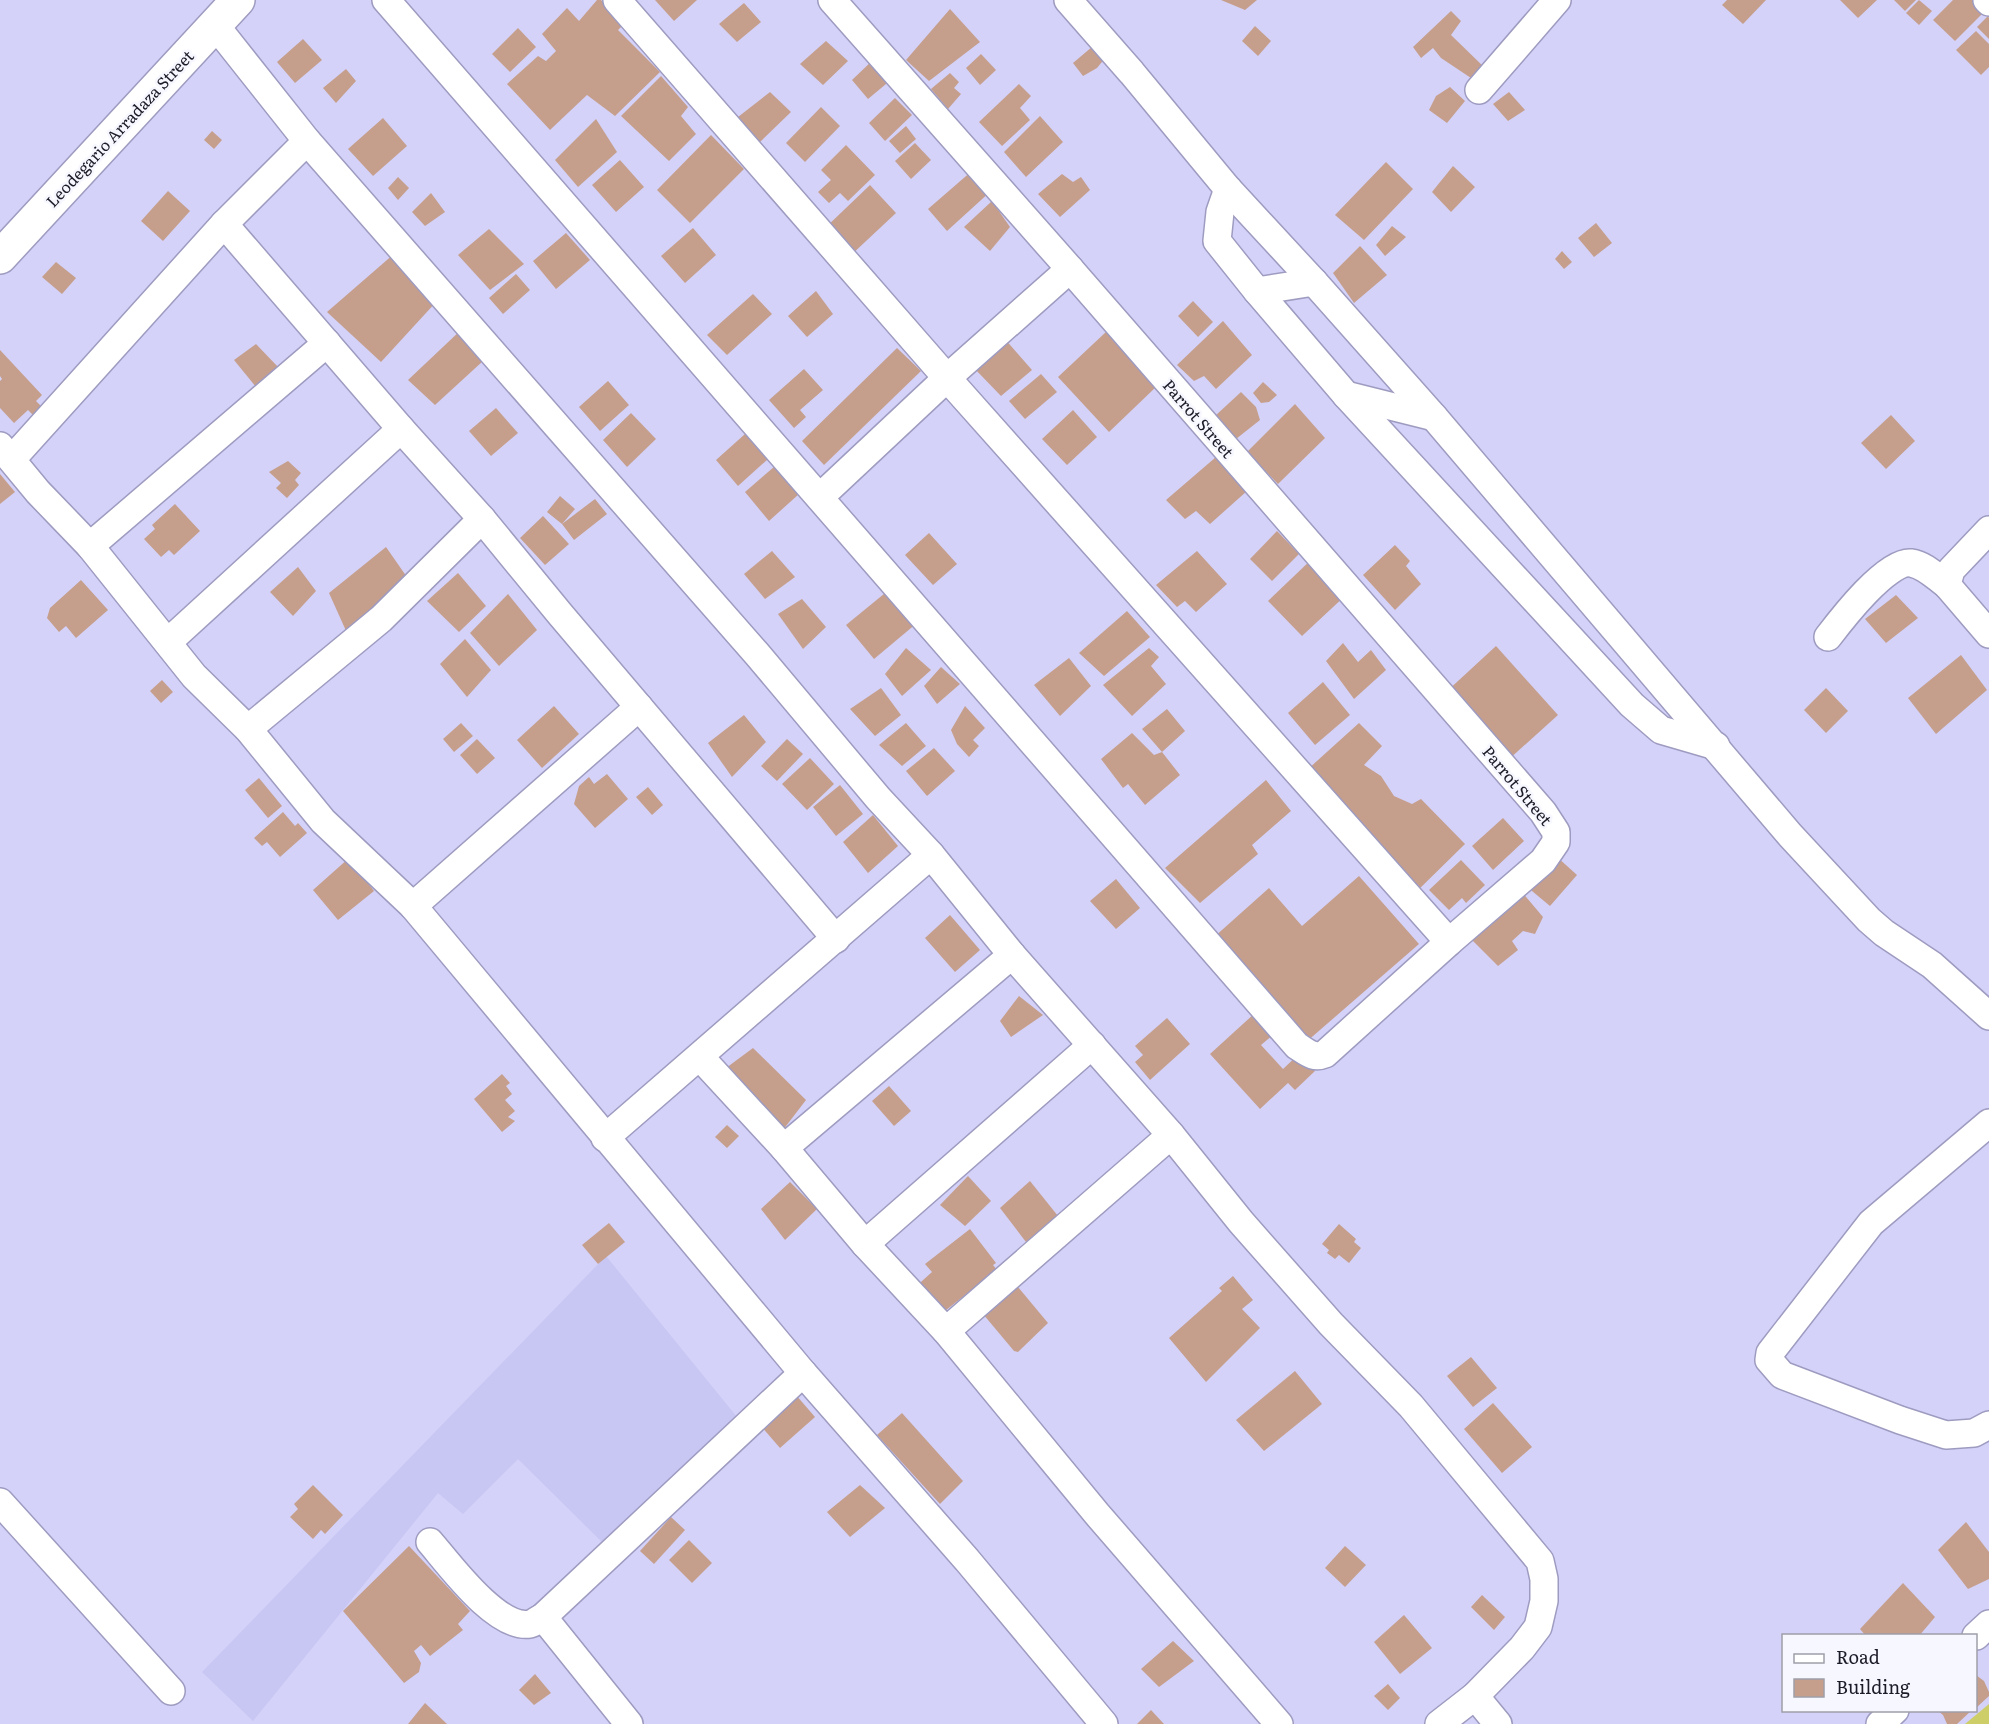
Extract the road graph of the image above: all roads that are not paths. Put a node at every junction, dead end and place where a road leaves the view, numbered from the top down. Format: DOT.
graph roads {
  1 [pos="238,0"];
  2 [pos="386,0"];
  3 [pos="617,0"];
  4 [pos="831,0"];
  5 [pos="1068,0"];
  6 [pos="1557,0"];
  7 [pos="214,25"];
  8 [pos="1479,90"];
  9 [pos="307,141"];
  10 [pos="1228,189"];
  11 [pos="224,224"];
  12 [pos="0,257"];
  13 [pos="1070,269"];
  14 [pos="1314,282"];
  15 [pos="1257,291"];
  16 [pos="327,343"];
  17 [pos="947,378"];
  18 [pos="1346,395"];
  19 [pos="1434,417"];
  20 [pos="401,429"];
  21 [pos="6,452"];
  22 [pos="820,497"];
  23 [pos="482,519"];
  24 [pos="1989,530"];
  25 [pos="90,546"];
  26 [pos="1947,585"];
  27 [pos="1989,634"];
  28 [pos="1828,637"];
  29 [pos="168,642"];
  30 [pos="1672,695"];
  31 [pos="639,707"];
  32 [pos="248,729"];
  33 [pos="1670,732"];
  34 [pos="1716,746"];
  35 [pos="931,855"];
  36 [pos="413,906"];
  37 [pos="837,939"];
  38 [pos="1449,942"];
  39 [pos="1012,955"];
  40 [pos="1989,1016"];
  41 [pos="1092,1045"];
  42 [pos="700,1057"];
  43 [pos="1989,1124"];
  44 [pos="1171,1135"];
  45 [pos="605,1138"];
  46 [pos="783,1148"];
  47 [pos="865,1244"];
  48 [pos="946,1331"];
  49 [pos="803,1373"];
  50 [pos="1989,1425"];
  51 [pos="0,1502"];
  52 [pos="430,1542"];
  53 [pos="543,1617"];
  54 [pos="1989,1624"];
  55 [pos="1977,1635"];
  56 [pos="171,1691"];
  57 [pos="1475,1696"];
  58 [pos="1893,1712"];
  59 [pos="629,1724"];
  60 [pos="1104,1724"];
  61 [pos="1279,1724"];
  62 [pos="1439,1724"];
  63 [pos="1498,1724"];
  64 [pos="1880,1724"];
  1 -- 7 [label="street, Leodegario Arradaza Street"];
  2 -- 22 [label="street"];
  3 -- 17 [label="street"];
  4 -- 13 [label="street, Parrot Street"];
  5 -- 10 [label="street"];
  6 -- 8 [label="street"];
  7 -- 9 [label="street"];
  7 -- 12 [label="street, Leodegario Arradaza Street"];
  9 -- 11 [label="street"];
  9 -- 35 [label="street"];
  10 -- 14 [label="street"];
  10 -- 15 [label="street"];
  11 -- 16 [label="street"];
  11 -- 21 [label="street"];
  13 -- 17 [label="street"];
  13 -- 38 [label="street, Parrot Street"];
  14 -- 15 [label="street"];
  14 -- 19 [label="street"];
  15 -- 18 [label="street"];
  16 -- 20 [label="street"];
  16 -- 25 [label="street"];
  17 -- 22 [label="street"];
  17 -- 38 [label="street"];
  18 -- 19 [label="street"];
  18 -- 33 [label="street"];
  19 -- 30 [label="street"];
  20 -- 23 [label="street"];
  20 -- 29 [label="street"];
  21 -- 25 [label="street"];
  22 -- 38 [label="street"];
  23 -- 31 [label="street"];
  23 -- 32 [label="street"];
  24 -- 26 [label="street"];
  25 -- 29 [label="street"];
  26 -- 27 [label="street"];
  26 -- 28 [label="street"];
  29 -- 32 [label="street"];
  30 -- 33 [label="street"];
  30 -- 34 [label="street"];
  31 -- 36 [label="street"];
  31 -- 37 [label="street"];
  32 -- 36 [label="street"];
  33 -- 34 [label="street"];
  34 -- 40 [label="street"];
  35 -- 37 [label="street"];
  35 -- 39 [label="street"];
  36 -- 45 [label="street"];
  37 -- 42 [label="street"];
  39 -- 41 [label="street"];
  39 -- 46 [label="street"];
  41 -- 44 [label="street"];
  41 -- 47 [label="street"];
  42 -- 45 [label="street"];
  42 -- 46 [label="street"];
  43 -- 50 [label="street"];
  44 -- 48 [label="street"];
  44 -- 57 [label="street"];
  45 -- 49 [label="street"];
  46 -- 47 [label="street"];
  47 -- 48 [label="street"];
  48 -- 61 [label="street"];
  49 -- 53 [label="street"];
  49 -- 60 [label="street"];
  51 -- 56 [label="street"];
  52 -- 53 [label="street"];
  53 -- 59 [label="street"];
  54 -- 55 [label="street"];
  57 -- 62 [label="street"];
  57 -- 63 [label="street"];
  58 -- 64 [label="street"];
}
